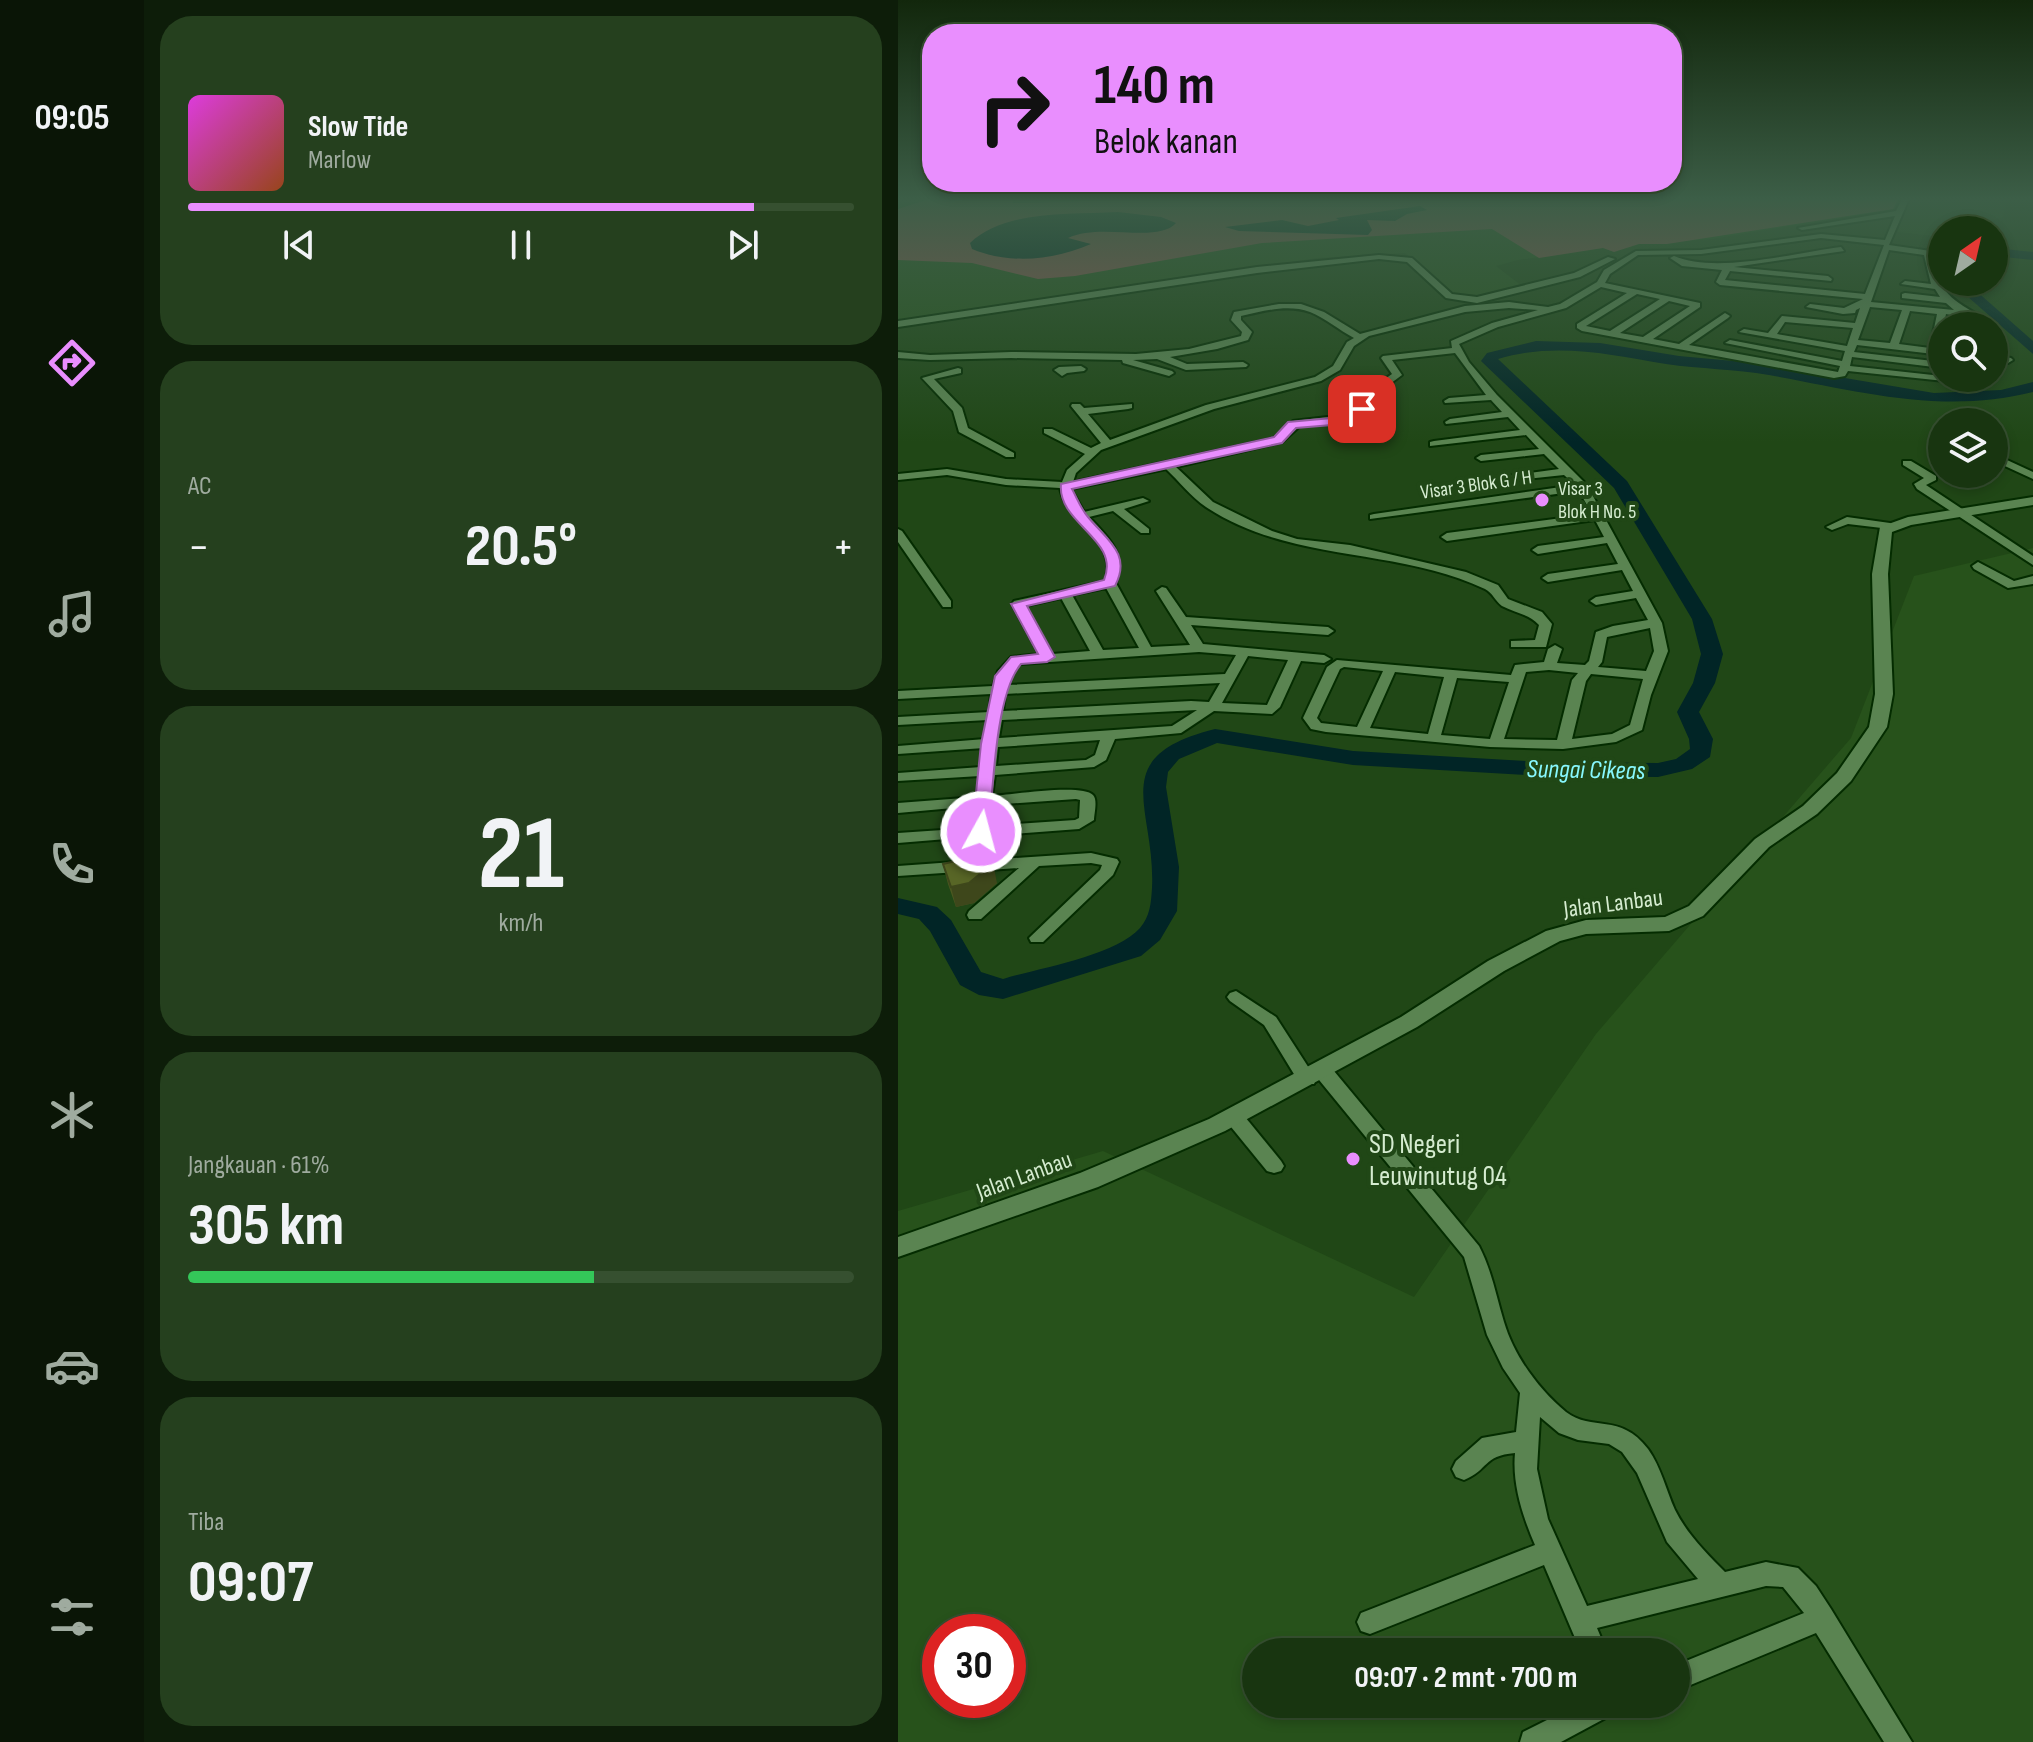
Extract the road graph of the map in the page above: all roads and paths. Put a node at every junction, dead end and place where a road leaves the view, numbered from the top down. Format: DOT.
graph roads {
  1 [pos="1189,280"];
  2 [pos="1432,280"];
  3 [pos="1556,280"];
  4 [pos="1602,280"];
  5 [pos="1721,280"];
  6 [pos="1828,280"];
  7 [pos="1873,280"];
  8 [pos="1600,284"];
  9 [pos="1905,284"];
  10 [pos="1928,286"];
  11 [pos="1633,292"];
  12 [pos="1823,293"];
  13 [pos="1449,296"];
  14 [pos="1905,296"];
  15 [pos="1944,296"];
  16 [pos="1668,298"];
  17 [pos="1477,300"];
  18 [pos="1947,300"];
  19 [pos="1864,304"];
  20 [pos="1705,307"];
  21 [pos="1810,307"];
  22 [pos="1464,308"];
  23 [pos="1907,308"];
  24 [pos="1549,309"];
  25 [pos="1942,312"];
  26 [pos="1962,312"];
  27 [pos="1817,322"];
  28 [pos="898,324"];
  29 [pos="1858,326"];
  30 [pos="1611,334"];
  31 [pos="1771,336"];
  32 [pos="1360,337"];
  33 [pos="1643,341"];
  34 [pos="1808,342"];
  35 [pos="1730,343"];
  36 [pos="1894,346"];
  37 [pos="1679,348"];
  38 [pos="1457,350"];
  39 [pos="1928,350"];
  40 [pos="1715,353"];
  41 [pos="898,355"];
  42 [pos="1161,357"];
  43 [pos="975,358"];
  44 [pos="1847,358"];
  45 [pos="1094,360"];
  46 [pos="1125,360"];
  47 [pos="1928,364"];
  48 [pos="1243,365"];
  49 [pos="1062,373"];
  50 [pos="1169,373"];
  51 [pos="1921,377"];
  52 [pos="1928,378"];
  53 [pos="1920,390"];
  54 [pos="1493,397"];
  55 [pos="1449,401"];
  56 [pos="1128,406"];
  57 [pos="1510,414"];
  58 [pos="1450,422"];
  59 [pos="1048,431"];
  60 [pos="1528,432"];
  61 [pos="1108,444"];
  62 [pos="1434,444"];
  63 [pos="1547,451"];
  64 [pos="1090,452"];
  65 [pos="1010,455"];
  66 [pos="1481,458"];
  67 [pos="1907,463"];
  68 [pos="2008,464"];
  69 [pos="1168,465"];
  70 [pos="1567,471"];
  71 [pos="2033,476"];
  72 [pos="898,477"];
  73 [pos="1494,481"];
  74 [pos="1065,487"];
  75 [pos="1583,487"];
  76 [pos="1143,501"];
  77 [pos="2033,501"];
  78 [pos="1115,507"];
  79 [pos="1963,514"];
  80 [pos="1080,516"];
  81 [pos="1599,516"];
  82 [pos="1374,517"];
  83 [pos="1890,526"];
  84 [pos="1832,527"];
  85 [pos="1145,531"];
  86 [pos="898,533"];
  87 [pos="1447,537"];
  88 [pos="1612,539"];
  89 [pos="1538,550"];
  90 [pos="2033,561"];
  91 [pos="1626,566"];
  92 [pos="1978,566"];
  93 [pos="1548,578"];
  94 [pos="2033,580"];
  95 [pos="1110,583"];
  96 [pos="1162,591"];
  97 [pos="1064,592"];
  98 [pos="1640,594"];
  99 [pos="1596,601"];
  100 [pos="947,604"];
  101 [pos="1182,621"];
  102 [pos="1656,623"];
  103 [pos="1328,631"];
  104 [pos="1516,644"];
  105 [pos="1199,648"];
  106 [pos="1555,649"];
  107 [pos="1147,651"];
  108 [pos="1244,652"];
  109 [pos="1098,654"];
  110 [pos="1047,657"];
  111 [pos="1296,657"];
  112 [pos="1324,659"];
  113 [pos="1549,666"];
  114 [pos="1391,667"];
  115 [pos="1587,670"];
  116 [pos="1452,673"];
  117 [pos="1652,676"];
  118 [pos="1231,678"];
  119 [pos="1515,679"];
  120 [pos="999,689"];
  121 [pos="898,695"];
  122 [pos="1214,705"];
  123 [pos="995,715"];
  124 [pos="898,721"];
  125 [pos="1362,731"];
  126 [pos="1109,735"];
  127 [pos="1434,736"];
  128 [pos="1496,743"];
  129 [pos="990,744"];
  130 [pos="1563,745"];
  131 [pos="898,750"];
  132 [pos="986,771"];
  133 [pos="898,777"];
  134 [pos="985,801"];
  135 [pos="898,808"];
  136 [pos="981,832"];
  137 [pos="898,838"];
  138 [pos="1036,861"];
  139 [pos="975,866"];
  140 [pos="898,871"];
  141 [pos="975,915"];
  142 [pos="1037,938"];
  143 [pos="1236,997"];
  144 [pos="1314,1074"];
  145 [pos="1234,1117"];
  146 [pos="1274,1166"];
  147 [pos="898,1247"];
  148 [pos="1531,1390"];
  149 [pos="1525,1442"];
  150 [pos="1464,1469"];
  151 [pos="1550,1551"];
  152 [pos="1722,1586"];
  153 [pos="1822,1618"];
  154 [pos="1581,1620"];
  155 [pos="1370,1622"];
  156 [pos="1588,1638"];
  157 [pos="1690,1672"];
  158 [pos="1579,1718"];
  159 [pos="1533,1742"];
  160 [pos="1899,1742"];
  1 -- 28 [label="street"];
  2 -- 13 [label="street"];
  3 -- 17 [label="street"];
  4 -- 8 [label="street"];
  5 -- 12 [label="street"];
  6 -- 12 [label="street"];
  7 -- 19 [label="street"];
  8 -- 11 [label="street"];
  8 -- 24 [label="street"];
  9 -- 10 [label="street"];
  11 -- 16 [label="street"];
  11 -- 30 [label="street"];
  12 -- 19 [label="street"];
  13 -- 17 [label="street"];
  13 -- 22 [label="street"];
  14 -- 18 [label="street"];
  15 -- 18 [label="street"];
  16 -- 20 [label="street"];
  16 -- 30 [label="street"];
  17 -- 22 [label="street"];
  18 -- 26 [label="street"];
  19 -- 21 [label="street"];
  19 -- 23 [label="street"];
  19 -- 29 [label="street"];
  20 -- 33 [label="street"];
  20 -- 37 [label="street"];
  22 -- 24 [label="street"];
  22 -- 32 [label="street"];
  23 -- 25 [label="street"];
  23 -- 36 [label="street"];
  24 -- 38 [label="street"];
  27 -- 29 [label="street"];
  27 -- 31 [label="street"];
  27 -- 34 [label="street"];
  29 -- 44 [label="street"];
  30 -- 33 [label="street"];
  31 -- 34 [label="street"];
  31 -- 35 [label="street"];
  32 -- 42 [label="street"];
  32 -- 61 [label="street"];
  33 -- 37 [label="street"];
  34 -- 44 [label="street"];
  35 -- 40 [label="street"];
  35 -- 44 [label="street"];
  36 -- 39 [label="street"];
  36 -- 44 [label="street"];
  37 -- 40 [label="street"];
  38 -- 54 [label="street"];
  38 -- 69 [label="street"];
  40 -- 44 [label="street"];
  41 -- 43 [label="street"];
  42 -- 46 [label="street"];
  42 -- 48 [label="street"];
  43 -- 45 [label="street"];
  43 -- 65 [label="street"];
  44 -- 47 [label="street"];
  44 -- 51 [label="street"];
  45 -- 46 [label="street"];
  45 -- 49 [label="street"];
  46 -- 50 [label="street"];
  51 -- 52 [label="street"];
  51 -- 53 [label="street"];
  54 -- 55 [label="street"];
  54 -- 57 [label="street"];
  56 -- 61 [label="street"];
  57 -- 58 [label="street"];
  57 -- 60 [label="street"];
  59 -- 64 [label="street"];
  60 -- 62 [label="street"];
  60 -- 63 [label="street"];
  61 -- 64 [label="street"];
  63 -- 66 [label="street"];
  63 -- 70 [label="street"];
  64 -- 74 [label="street"];
  67 -- 79 [label="street"];
  68 -- 71 [label="street"];
  69 -- 74 [label="street"];
  69 -- 104 [label="street"];
  70 -- 73 [label="street"];
  70 -- 75 [label="street"];
  72 -- 74 [label="street"];
  74 -- 80 [label="street"];
  75 -- 81 [label="street"];
  75 -- 82 [label="street, Visar 3 Blok G / H"];
  76 -- 78 [label="street"];
  77 -- 79 [label="street"];
  78 -- 80 [label="street"];
  78 -- 85 [label="street"];
  79 -- 83 [label="street"];
  79 -- 90 [label="street"];
  80 -- 95 [label="street"];
  81 -- 87 [label="street"];
  81 -- 88 [label="street"];
  83 -- 84 [label="street"];
  83 -- 144 [label="street, Jalan Lanbau"];
  86 -- 100 [label="street"];
  88 -- 89 [label="street"];
  88 -- 91 [label="street"];
  91 -- 93 [label="street"];
  91 -- 98 [label="street"];
  92 -- 94 [label="street"];
  95 -- 97 [label="street"];
  95 -- 107 [label="street"];
  96 -- 101 [label="street"];
  97 -- 109 [label="street"];
  97 -- 110 [label="street"];
  98 -- 99 [label="street"];
  98 -- 102 [label="street"];
  101 -- 103 [label="street"];
  101 -- 105 [label="street"];
  102 -- 115 [label="street"];
  102 -- 117 [label="street"];
  105 -- 107 [label="street"];
  105 -- 108 [label="street"];
  106 -- 113 [label="street"];
  107 -- 109 [label="street"];
  108 -- 111 [label="street"];
  108 -- 118 [label="street"];
  109 -- 110 [label="street"];
  110 -- 120 [label="street"];
  111 -- 112 [label="street"];
  111 -- 122 [label="street"];
  113 -- 115 [label="street"];
  113 -- 119 [label="street"];
  114 -- 116 [label="street"];
  114 -- 125 [label="street"];
  114 -- 125 [label="street"];
  115 -- 117 [label="street"];
  115 -- 130 [label="street"];
  116 -- 119 [label="street"];
  116 -- 127 [label="street"];
  117 -- 130 [label="street"];
  118 -- 120 [label="street"];
  118 -- 122 [label="street"];
  119 -- 128 [label="street"];
  120 -- 121 [label="street"];
  120 -- 123 [label="street"];
  122 -- 123 [label="street"];
  122 -- 126 [label="street"];
  123 -- 124 [label="street"];
  123 -- 129 [label="street"];
  125 -- 127 [label="street"];
  126 -- 129 [label="street"];
  126 -- 132 [label="street"];
  127 -- 128 [label="street"];
  128 -- 130 [label="street"];
  129 -- 131 [label="street"];
  129 -- 132 [label="street"];
  132 -- 133 [label="street"];
  132 -- 134 [label="street"];
  134 -- 135 [label="street"];
  134 -- 136 [label="street"];
  134 -- 136 [label="street"];
  136 -- 137 [label="street"];
  136 -- 139 [label="street"];
  138 -- 139 [label="street"];
  138 -- 141 [label="street"];
  138 -- 142 [label="street"];
  139 -- 140 [label="street"];
  143 -- 144 [label="street"];
  144 -- 145 [label="street, Jalan Lanbau"];
  144 -- 148 [label="street"];
  145 -- 146 [label="street"];
  145 -- 147 [label="street, Jalan Lanbau"];
  148 -- 149 [label="street"];
  148 -- 152 [label="street"];
  149 -- 150 [label="street"];
  149 -- 151 [label="street"];
  151 -- 154 [label="street"];
  151 -- 155 [label="street"];
  152 -- 153 [label="street"];
  152 -- 154 [label="street"];
  153 -- 157 [label="street"];
  153 -- 160 [label="street"];
  154 -- 156 [label="street"];
  158 -- 159 [label="street"];
}
